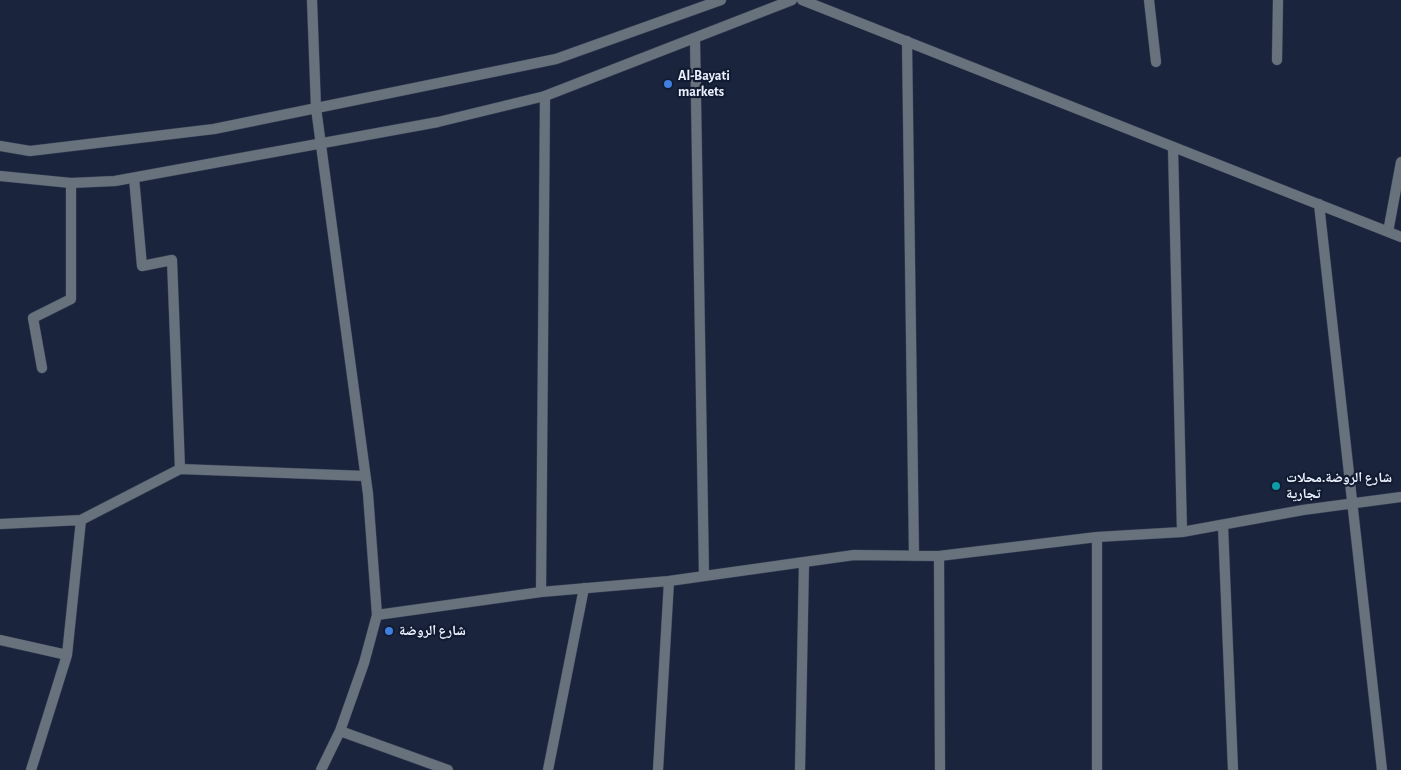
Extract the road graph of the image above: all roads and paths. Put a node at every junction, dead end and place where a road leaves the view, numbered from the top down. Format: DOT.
graph roads {
  1 [pos="312,0"];
  2 [pos="721,0"];
  3 [pos="792,0"];
  4 [pos="802,0"];
  5 [pos="1149,0"];
  6 [pos="1278,0"];
  7 [pos="695,39"];
  8 [pos="906,41"];
  9 [pos="1277,60"];
  10 [pos="1156,62"];
  11 [pos="545,96"];
  12 [pos="316,108"];
  13 [pos="322,144"];
  14 [pos="0,146"];
  15 [pos="1173,147"];
  16 [pos="1401,162"];
  17 [pos="0,176"];
  18 [pos="134,178"];
  19 [pos="71,183"];
  20 [pos="1319,204"];
  21 [pos="1388,232"];
  22 [pos="1401,237"];
  23 [pos="42,368"];
  24 [pos="180,469"];
  25 [pos="364,476"];
  26 [pos="1401,497"];
  27 [pos="1352,503"];
  28 [pos="81,520"];
  29 [pos="0,524"];
  30 [pos="1223,526"];
  31 [pos="1182,532"];
  32 [pos="1098,537"];
  33 [pos="914,556"];
  34 [pos="940,556"];
  35 [pos="804,563"];
  36 [pos="704,575"];
  37 [pos="669,581"];
  38 [pos="584,588"];
  39 [pos="541,592"];
  40 [pos="377,615"];
  41 [pos="0,640"];
  42 [pos="67,655"];
  43 [pos="340,731"];
  44 [pos="31,770"];
  45 [pos="321,770"];
  46 [pos="448,770"];
  47 [pos="548,770"];
  48 [pos="658,770"];
  49 [pos="800,770"];
  50 [pos="940,770"];
  51 [pos="1097,770"];
  52 [pos="1233,770"];
  53 [pos="1382,770"];
  1 -- 12 [label="street"];
  2 -- 12 [label="street"];
  3 -- 7 [label="street"];
  4 -- 8 [label="street"];
  5 -- 10 [label="street"];
  6 -- 9 [label="street"];
  7 -- 11 [label="street"];
  7 -- 36 [label="street"];
  8 -- 15 [label="street"];
  8 -- 33 [label="street"];
  11 -- 13 [label="street"];
  11 -- 39 [label="street"];
  12 -- 13 [label="street"];
  12 -- 14 [label="street"];
  13 -- 18 [label="street"];
  13 -- 25 [label="street"];
  15 -- 20 [label="street"];
  15 -- 31 [label="street"];
  16 -- 21 [label="street"];
  17 -- 19 [label="street"];
  18 -- 19 [label="street"];
  18 -- 24 [label="street"];
  19 -- 23 [label="street"];
  20 -- 21 [label="street"];
  20 -- 27 [label="street"];
  21 -- 22 [label="street"];
  24 -- 25 [label="street"];
  24 -- 28 [label="street"];
  25 -- 40 [label="street"];
  26 -- 27 [label="street"];
  27 -- 30 [label="street"];
  27 -- 53 [label="street"];
  28 -- 29 [label="street"];
  28 -- 42 [label="street"];
  30 -- 31 [label="street"];
  30 -- 52 [label="street"];
  31 -- 32 [label="street"];
  32 -- 34 [label="street"];
  32 -- 51 [label="street"];
  33 -- 34 [label="street"];
  33 -- 35 [label="street"];
  34 -- 50 [label="street"];
  35 -- 36 [label="street"];
  35 -- 49 [label="street"];
  36 -- 37 [label="street"];
  37 -- 38 [label="street"];
  37 -- 48 [label="street"];
  38 -- 39 [label="street"];
  38 -- 47 [label="street"];
  39 -- 40 [label="street"];
  40 -- 43 [label="street"];
  41 -- 42 [label="street"];
  42 -- 44 [label="street"];
  43 -- 45 [label="street"];
  43 -- 46 [label="street"];
}
